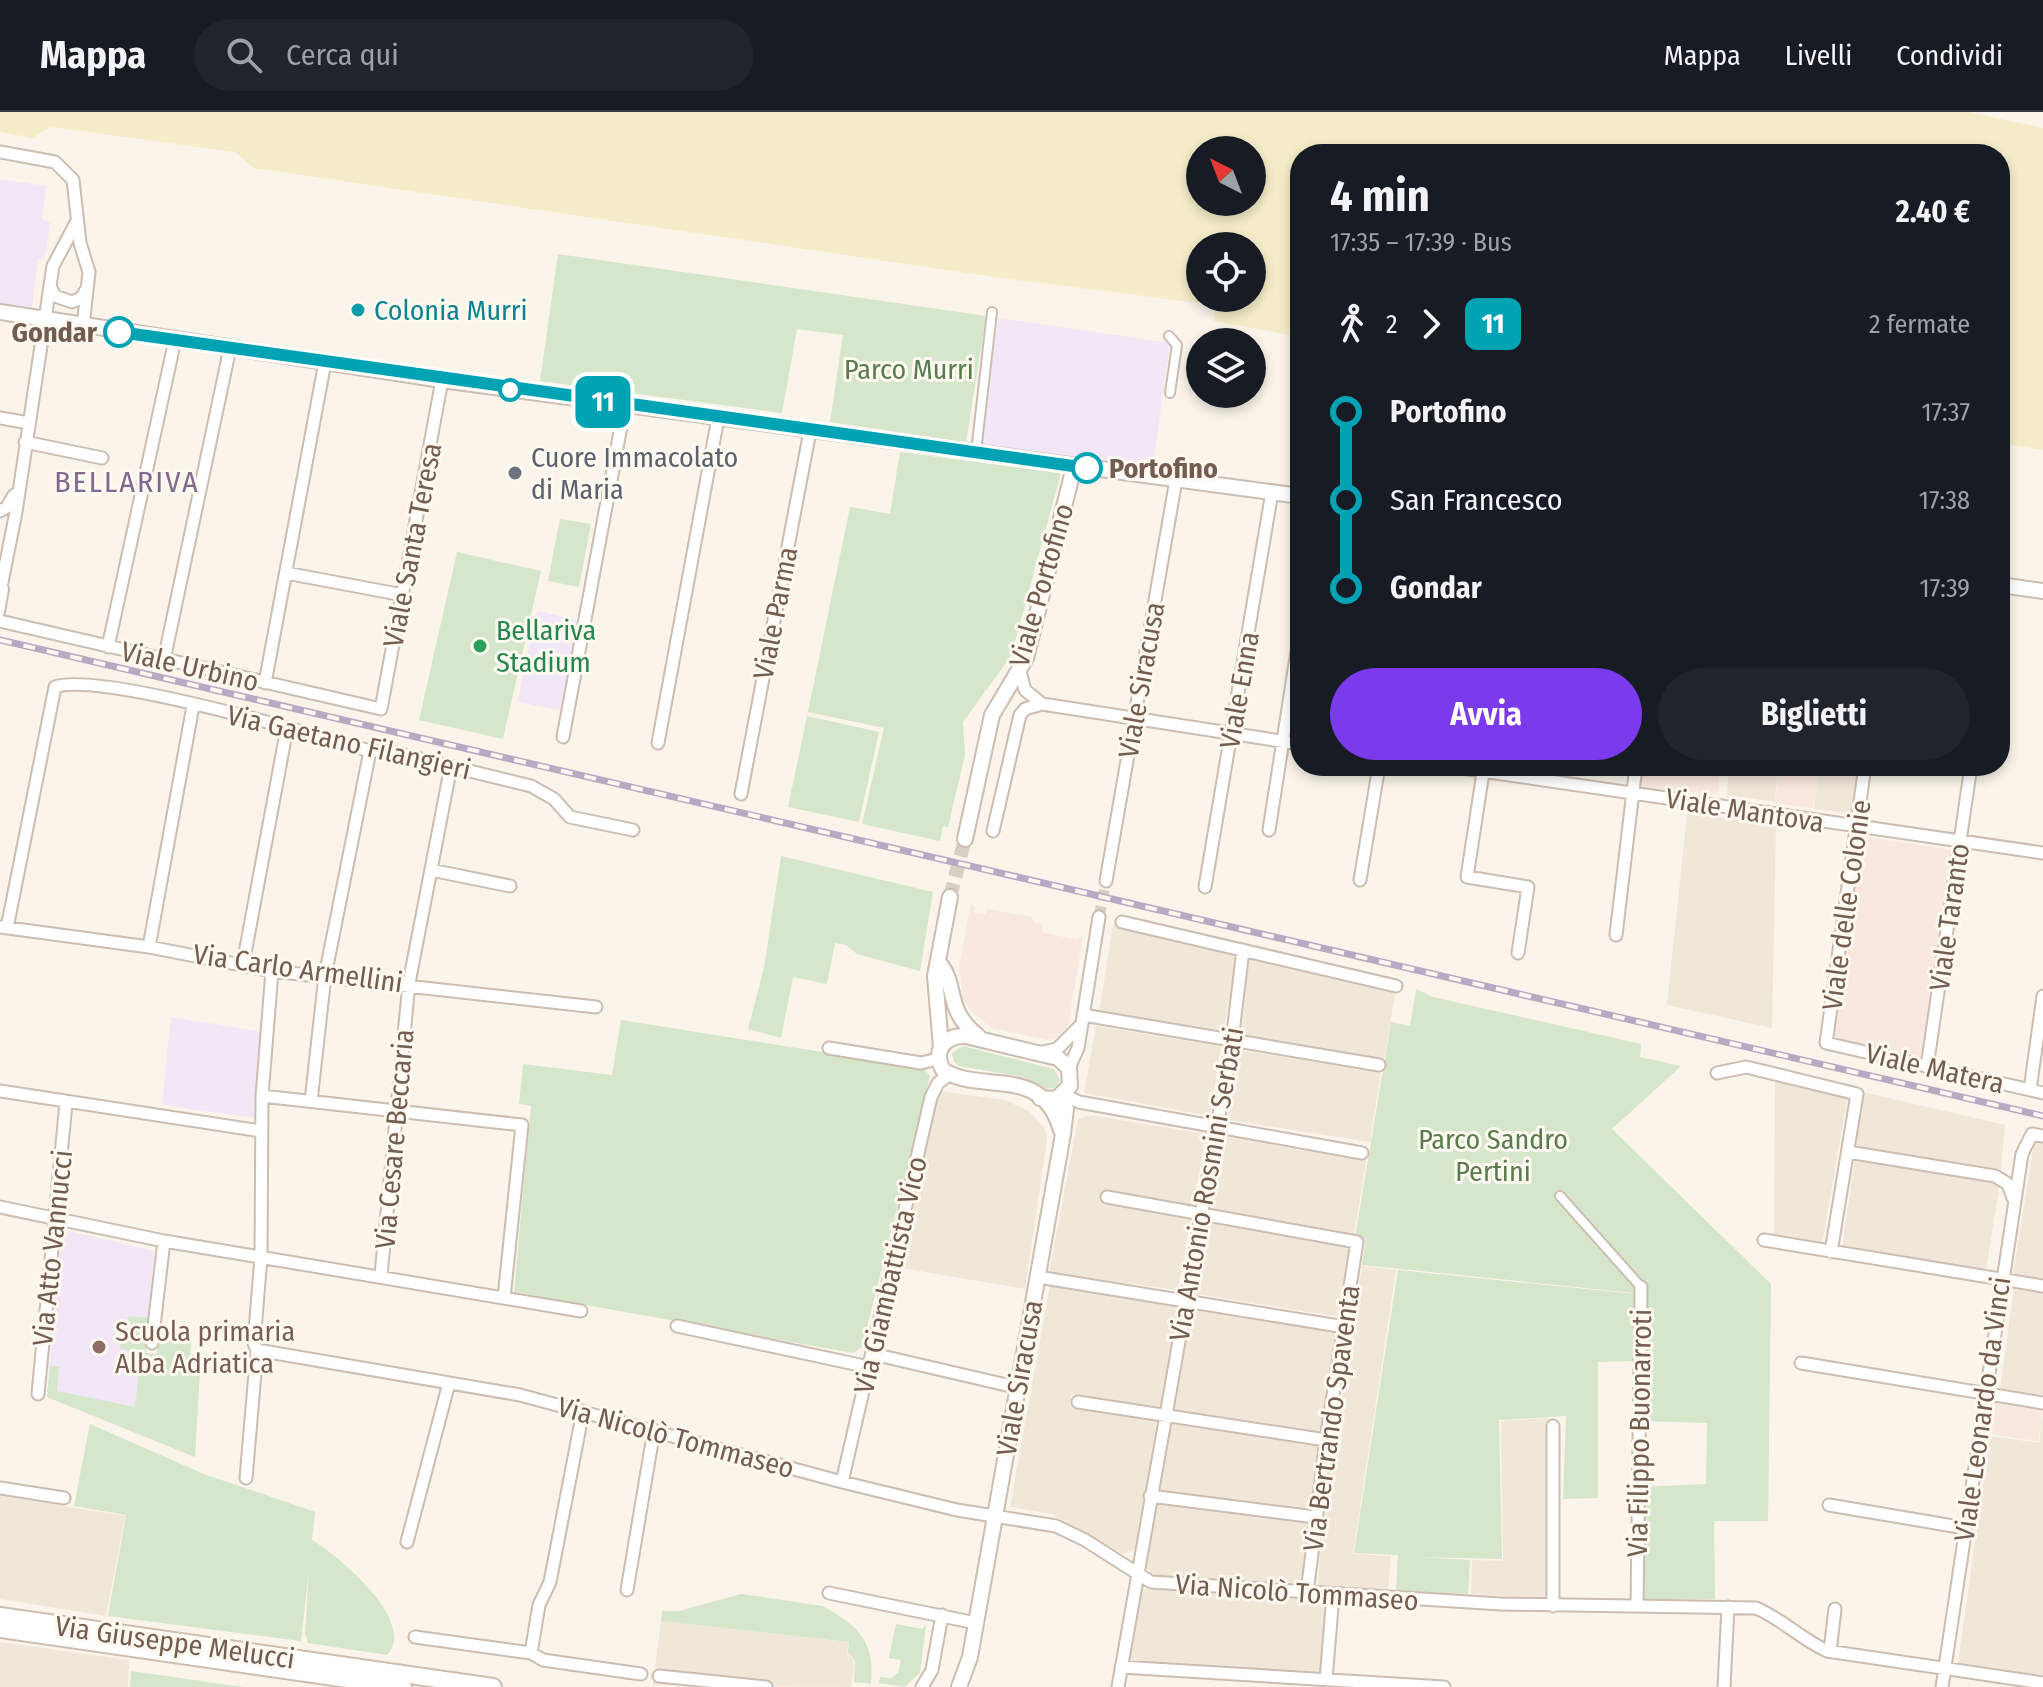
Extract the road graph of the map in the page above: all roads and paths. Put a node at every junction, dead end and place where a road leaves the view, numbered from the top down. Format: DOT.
graph roads {
  1 [pos="0,152"];
  2 [pos="77,221"];
  3 [pos="87,264"];
  4 [pos="53,268"];
  5 [pos="50,285"];
  6 [pos="88,287"];
  7 [pos="0,312"];
  8 [pos="992,312"];
  9 [pos="45,319"];
  10 [pos="83,326"];
  11 [pos="1169,336"];
  12 [pos="175,340"];
  13 [pos="230,348"];
  14 [pos="325,362"];
  15 [pos="442,380"];
  16 [pos="1170,393"];
  17 [pos="625,405"];
  18 [pos="0,418"];
  19 [pos="718,418"];
  20 [pos="29,423"];
  21 [pos="810,431"];
  22 [pos="25,442"];
  23 [pos="976,452"];
  24 [pos="102,458"];
  25 [pos="1074,467"];
  26 [pos="1176,480"];
  27 [pos="17,487"];
  28 [pos="1272,492"];
  29 [pos="1290,495"];
  30 [pos="0,515"];
  31 [pos="19,515"];
  32 [pos="286,573"];
  33 [pos="2010,586"];
  34 [pos="2043,591"];
  35 [pos="0,592"];
  36 [pos="403,595"];
  37 [pos="0,612"];
  38 [pos="0,621"];
  39 [pos="108,647"];
  40 [pos="164,660"];
  41 [pos="1020,672"];
  42 [pos="265,683"];
  43 [pos="1290,693"];
  44 [pos="1042,704"];
  45 [pos="193,706"];
  46 [pos="381,709"];
  47 [pos="1135,720"];
  48 [pos="287,728"];
  49 [pos="1231,733"];
  50 [pos="563,737"];
  51 [pos="1282,741"];
  52 [pos="1290,742"];
  53 [pos="658,743"];
  54 [pos="370,751"];
  55 [pos="451,766"];
  56 [pos="1377,776"];
  57 [pos="1482,776"];
  58 [pos="1527,776"];
  59 [pos="1635,776"];
  60 [pos="1864,776"];
  61 [pos="1970,776"];
  62 [pos="1633,793"];
  63 [pos="741,794"];
  64 [pos="1856,826"];
  65 [pos="633,830"];
  66 [pos="1269,830"];
  67 [pos="993,831"];
  68 [pos="965,839"];
  69 [pos="1960,840"];
  70 [pos="2043,853"];
  71 [pos="431,870"];
  72 [pos="1360,880"];
  73 [pos="1106,881"];
  74 [pos="510,886"];
  75 [pos="1205,887"];
  76 [pos="950,897"];
  77 [pos="1099,917"];
  78 [pos="1122,922"];
  79 [pos="3,927"];
  80 [pos="1616,935"];
  81 [pos="149,947"];
  82 [pos="1243,950"];
  83 [pos="1518,953"];
  84 [pos="939,963"];
  85 [pos="243,964"];
  86 [pos="272,971"];
  87 [pos="325,976"];
  88 [pos="409,983"];
  89 [pos="1396,986"];
  90 [pos="2043,996"];
  91 [pos="596,1007"];
  92 [pos="1083,1019"];
  93 [pos="982,1039"];
  94 [pos="1232,1041"];
  95 [pos="1826,1043"];
  96 [pos="829,1048"];
  97 [pos="940,1053"];
  98 [pos="1038,1053"];
  99 [pos="1379,1065"];
  100 [pos="1927,1067"];
  101 [pos="1069,1068"];
  102 [pos="1717,1073"];
  103 [pos="950,1074"];
  104 [pos="2030,1090"];
  105 [pos="0,1091"];
  106 [pos="1065,1092"];
  107 [pos="2043,1093"];
  108 [pos="262,1096"];
  109 [pos="1040,1098"];
  110 [pos="311,1101"];
  111 [pos="66,1103"];
  112 [pos="397,1112"];
  113 [pos="1216,1128"];
  114 [pos="261,1131"];
  115 [pos="1063,1134"];
  116 [pos="2038,1135"];
  117 [pos="1848,1152"];
  118 [pos="1362,1153"];
  119 [pos="1560,1196"];
  120 [pos="1107,1197"];
  121 [pos="2013,1201"];
  122 [pos="0,1207"];
  123 [pos="1202,1216"];
  124 [pos="56,1219"];
  125 [pos="1764,1240"];
  126 [pos="164,1241"];
  127 [pos="1831,1252"];
  128 [pos="261,1257"];
  129 [pos="381,1275"];
  130 [pos="1038,1277"];
  131 [pos="2001,1279"];
  132 [pos="2043,1286"];
  133 [pos="1641,1287"];
  134 [pos="504,1298"];
  135 [pos="1187,1300"];
  136 [pos="581,1311"];
  137 [pos="677,1326"];
  138 [pos="1345,1327"];
  139 [pos="152,1343"];
  140 [pos="257,1350"];
  141 [pos="873,1354"];
  142 [pos="1801,1363"];
  143 [pos="869,1367"];
  144 [pos="449,1383"];
  145 [pos="1019,1388"];
  146 [pos="1985,1393"];
  147 [pos="38,1394"];
  148 [pos="1078,1402"];
  149 [pos="2043,1403"];
  150 [pos="583,1411"];
  151 [pos="1164,1416"];
  152 [pos="1553,1426"];
  153 [pos="654,1430"];
  154 [pos="1326,1440"];
  155 [pos="246,1478"];
  156 [pos="842,1482"];
  157 [pos="0,1488"];
  158 [pos="1150,1496"];
  159 [pos="64,1498"];
  160 [pos="1829,1505"];
  161 [pos="994,1514"];
  162 [pos="1315,1517"];
  163 [pos="1965,1528"];
  164 [pos="407,1542"];
  165 [pos="1136,1572"];
  166 [pos="627,1590"];
  167 [pos="829,1593"];
  168 [pos="1307,1593"];
  169 [pos="1333,1595"];
  170 [pos="1553,1606"];
  171 [pos="1637,1606"];
  172 [pos="1728,1607"];
  173 [pos="1835,1609"];
  174 [pos="942,1615"];
  175 [pos="0,1616"];
  176 [pos="976,1623"];
  177 [pos="0,1629"];
  178 [pos="415,1637"];
  179 [pos="1830,1651"];
  180 [pos="531,1653"];
  181 [pos="970,1657"];
  182 [pos="1121,1667"];
  183 [pos="1945,1667"];
  184 [pos="641,1674"];
  185 [pos="659,1676"];
  186 [pos="1326,1680"];
  187 [pos="2043,1683"];
  188 [pos="403,1687"];
  189 [pos="493,1687"];
  190 [pos="766,1687"];
  191 [pos="922,1687"];
  192 [pos="959,1687"];
  193 [pos="971,1687"];
  194 [pos="1118,1687"];
  195 [pos="1444,1687"];
  196 [pos="1724,1687"];
  197 [pos="1942,1687"];
  1 -- 2 [label="street"];
  2 -- 3 [label="street"];
  2 -- 4 [label="street"];
  3 -- 4 [label="street"];
  3 -- 6 [label="street"];
  4 -- 5 [label="street"];
  5 -- 6 [label="street"];
  5 -- 9 [label="street"];
  6 -- 10 [label="street"];
  7 -- 9 [label="street"];
  8 -- 23 [label="street"];
  9 -- 10 [label="street"];
  9 -- 20 [label="street"];
  10 -- 12 [label="street"];
  11 -- 16 [label="street"];
  12 -- 13 [label="street"];
  12 -- 39 [label="street"];
  13 -- 14 [label="street"];
  13 -- 40 [label="street"];
  14 -- 15 [label="street"];
  14 -- 32 [label="street"];
  15 -- 17 [label="street"];
  15 -- 36 [label="street, Viale Santa Teresa"];
  17 -- 19 [label="street"];
  17 -- 50 [label="street"];
  18 -- 20 [label="street"];
  19 -- 21 [label="street"];
  19 -- 53 [label="street"];
  20 -- 22 [label="street"];
  21 -- 23 [label="street"];
  21 -- 63 [label="street, Viale Parma"];
  22 -- 24 [label="street"];
  22 -- 27 [label="street"];
  23 -- 25 [label="street"];
  25 -- 26 [label="street"];
  25 -- 41 [label="street, Viale Portofino"];
  26 -- 28 [label="street"];
  26 -- 47 [label="street, Viale Siracusa"];
  27 -- 30 [label="street"];
  27 -- 35 [label="street"];
  28 -- 29 [label="street"];
  28 -- 49 [label="street, Viale Enna"];
  31 -- 37 [label="street"];
  32 -- 36 [label="street"];
  32 -- 42 [label="street"];
  33 -- 34 [label="street"];
  36 -- 46 [label="street, Viale Santa Teresa"];
  38 -- 39 [label="street, Viale Urbino"];
  39 -- 40 [label="street, Viale Urbino"];
  40 -- 42 [label="street, Viale Urbino"];
  41 -- 44 [label="street"];
  41 -- 68 [label="street, Viale Portofino"];
  42 -- 46 [label="street, Viale Urbino"];
  43 -- 51 [label="street"];
  44 -- 47 [label="street"];
  44 -- 67 [label="street, Viale Portofino"];
  45 -- 48 [label="street, Via Gaetano Filangieri"];
  45 -- 79 [label="street, Via Gaetano Filangieri"];
  45 -- 81 [label="street"];
  47 -- 49 [label="street"];
  47 -- 73 [label="street, Viale Siracusa"];
  48 -- 54 [label="street, Via Gaetano Filangieri"];
  48 -- 85 [label="street"];
  49 -- 51 [label="street"];
  49 -- 75 [label="street, Viale Enna"];
  51 -- 52 [label="street"];
  51 -- 66 [label="street"];
  54 -- 55 [label="street, Via Gaetano Filangieri"];
  54 -- 87 [label="street"];
  55 -- 65 [label="street, Via Gaetano Filangieri"];
  55 -- 71 [label="street, Via Cesare Beccaria"];
  56 -- 72 [label="street"];
  57 -- 83 [label="street"];
  58 -- 62 [label="street, Viale Mantova"];
  59 -- 62 [label="street"];
  60 -- 64 [label="street, Viale delle Colonie"];
  61 -- 69 [label="street, Viale Taranto"];
  62 -- 64 [label="street, Viale Mantova"];
  62 -- 80 [label="street"];
  64 -- 69 [label="street, Viale Mantova"];
  64 -- 95 [label="street, Viale delle Colonie"];
  69 -- 70 [label="street, Viale Mantova"];
  69 -- 100 [label="street, Viale Taranto"];
  71 -- 74 [label="street"];
  71 -- 88 [label="street, Via Cesare Beccaria"];
  76 -- 84 [label="street"];
  77 -- 92 [label="street"];
  78 -- 82 [label="street"];
  79 -- 81 [label="street, Via Carlo Armellini"];
  81 -- 85 [label="street, Via Carlo Armellini"];
  82 -- 89 [label="street"];
  82 -- 94 [label="street, Via Antonio Rosmini Serbati"];
  84 -- 93 [label="street"];
  84 -- 97 [label="street"];
  85 -- 86 [label="street, Via Carlo Armellini"];
  86 -- 87 [label="street, Via Carlo Armellini"];
  86 -- 108 [label="street"];
  87 -- 88 [label="street, Via Carlo Armellini"];
  87 -- 110 [label="street"];
  88 -- 91 [label="street, Via Carlo Armellini"];
  88 -- 112 [label="street, Via Cesare Beccaria"];
  90 -- 104 [label="street"];
  92 -- 94 [label="street"];
  92 -- 98 [label="street"];
  92 -- 101 [label="street"];
  93 -- 97 [label="street"];
  93 -- 98 [label="street"];
  94 -- 99 [label="street"];
  94 -- 113 [label="street, Via Antonio Rosmini Serbati"];
  95 -- 100 [label="street, Viale Matera"];
  96 -- 97 [label="street"];
  97 -- 103 [label="street"];
  98 -- 101 [label="street"];
  100 -- 104 [label="street, Viale Matera"];
  101 -- 106 [label="street, Viale Siracusa"];
  102 -- 117 [label="street"];
  103 -- 109 [label="street"];
  103 -- 141 [label="street, Via Giambattista Vico"];
  104 -- 107 [label="street, Viale Matera"];
  105 -- 111 [label="street"];
  106 -- 109 [label="street"];
  106 -- 113 [label="street"];
  106 -- 115 [label="street, Viale Siracusa"];
  108 -- 110 [label="street"];
  108 -- 114 [label="street"];
  109 -- 115 [label="street"];
  110 -- 112 [label="street"];
  111 -- 114 [label="street"];
  111 -- 124 [label="street, Via Atto Vannucci"];
  112 -- 129 [label="street, Via Cesare Beccaria"];
  112 -- 134 [label="street"];
  113 -- 118 [label="street"];
  113 -- 123 [label="street, Via Antonio Rosmini Serbati"];
  114 -- 128 [label="street"];
  115 -- 130 [label="street, Viale Siracusa"];
  116 -- 121 [label="street, Viale Leonardo da Vinci"];
  117 -- 121 [label="street"];
  117 -- 127 [label="street"];
  119 -- 133 [label="street, Via Filippo Buonarroti"];
  120 -- 123 [label="street"];
  121 -- 131 [label="street, Viale Leonardo da Vinci"];
  122 -- 124 [label="street"];
  123 -- 135 [label="street, Via Antonio Rosmini Serbati"];
  123 -- 138 [label="street, Via Bertrando Spaventa"];
  124 -- 126 [label="street"];
  124 -- 147 [label="street, Via Atto Vannucci"];
  125 -- 127 [label="street"];
  126 -- 128 [label="street"];
  126 -- 139 [label="street"];
  127 -- 131 [label="street"];
  128 -- 129 [label="street"];
  128 -- 140 [label="street"];
  129 -- 134 [label="street"];
  130 -- 135 [label="street"];
  130 -- 145 [label="street, Viale Siracusa"];
  131 -- 132 [label="street"];
  131 -- 146 [label="street, Viale Leonardo da Vinci"];
  133 -- 171 [label="street, Via Filippo Buonarroti"];
  134 -- 136 [label="street"];
  135 -- 138 [label="street"];
  135 -- 151 [label="street, Via Antonio Rosmini Serbati"];
  137 -- 143 [label="street"];
  138 -- 154 [label="street, Via Bertrando Spaventa"];
  140 -- 144 [label="street, Via Nicolò Tommaseo"];
  140 -- 155 [label="street"];
  141 -- 143 [label="street, Via Giambattista Vico"];
  141 -- 145 [label="street"];
  142 -- 146 [label="street"];
  143 -- 156 [label="street, Via Giambattista Vico"];
  144 -- 150 [label="street, Via Nicolò Tommaseo"];
  144 -- 164 [label="street"];
  145 -- 161 [label="street, Viale Siracusa"];
  146 -- 149 [label="street"];
  146 -- 163 [label="street, Viale Leonardo da Vinci"];
  148 -- 151 [label="street"];
  150 -- 153 [label="street, Via Nicolò Tommaseo"];
  150 -- 180 [label="street"];
  151 -- 154 [label="street"];
  151 -- 158 [label="street, Via Antonio Rosmini Serbati"];
  152 -- 170 [label="street"];
  153 -- 156 [label="street, Via Nicolò Tommaseo"];
  153 -- 166 [label="street"];
  154 -- 162 [label="street, Via Bertrando Spaventa"];
  156 -- 161 [label="street, Via Nicolò Tommaseo"];
  157 -- 159 [label="street"];
  158 -- 162 [label="street"];
  158 -- 165 [label="street, Via Antonio Rosmini Serbati"];
  160 -- 163 [label="street"];
  161 -- 165 [label="street, Via Nicolò Tommaseo"];
  161 -- 176 [label="street, Viale Siracusa"];
  162 -- 168 [label="street, Via Bertrando Spaventa"];
  163 -- 183 [label="street, Viale Leonardo da Vinci"];
  165 -- 168 [label="street, Via Nicolò Tommaseo"];
  165 -- 182 [label="street, Via Antonio Rosmini Serbati"];
  167 -- 174 [label="street"];
  168 -- 169 [label="street, Via Nicolò Tommaseo"];
  169 -- 170 [label="street, Via Nicolò Tommaseo"];
  169 -- 186 [label="street"];
  170 -- 171 [label="street, Via Nicolò Tommaseo"];
  171 -- 172 [label="street, Via Nicolò Tommaseo"];
  172 -- 179 [label="street, Via Nicolò Tommaseo"];
  172 -- 196 [label="street"];
  173 -- 179 [label="street"];
  174 -- 176 [label="street"];
  174 -- 191 [label="street"];
  175 -- 189 [label="main road, Via Giuseppe Melucci"];
  176 -- 181 [label="street, Viale Siracusa"];
  177 -- 188 [label="main road, Via Giuseppe Melucci"];
  178 -- 180 [label="street"];
  179 -- 183 [label="street, Via Nicolò Tommaseo"];
  180 -- 184 [label="street"];
  181 -- 192 [label="street, Viale Siracusa"];
  181 -- 193 [label="street, Viale Siracusa"];
  182 -- 186 [label="street"];
  182 -- 194 [label="street, Via Antonio Rosmini Serbati"];
  183 -- 187 [label="street, Via Nicolò Tommaseo"];
  183 -- 197 [label="street, Viale Leonardo da Vinci"];
  185 -- 190 [label="street"];
  186 -- 195 [label="street"];
}
